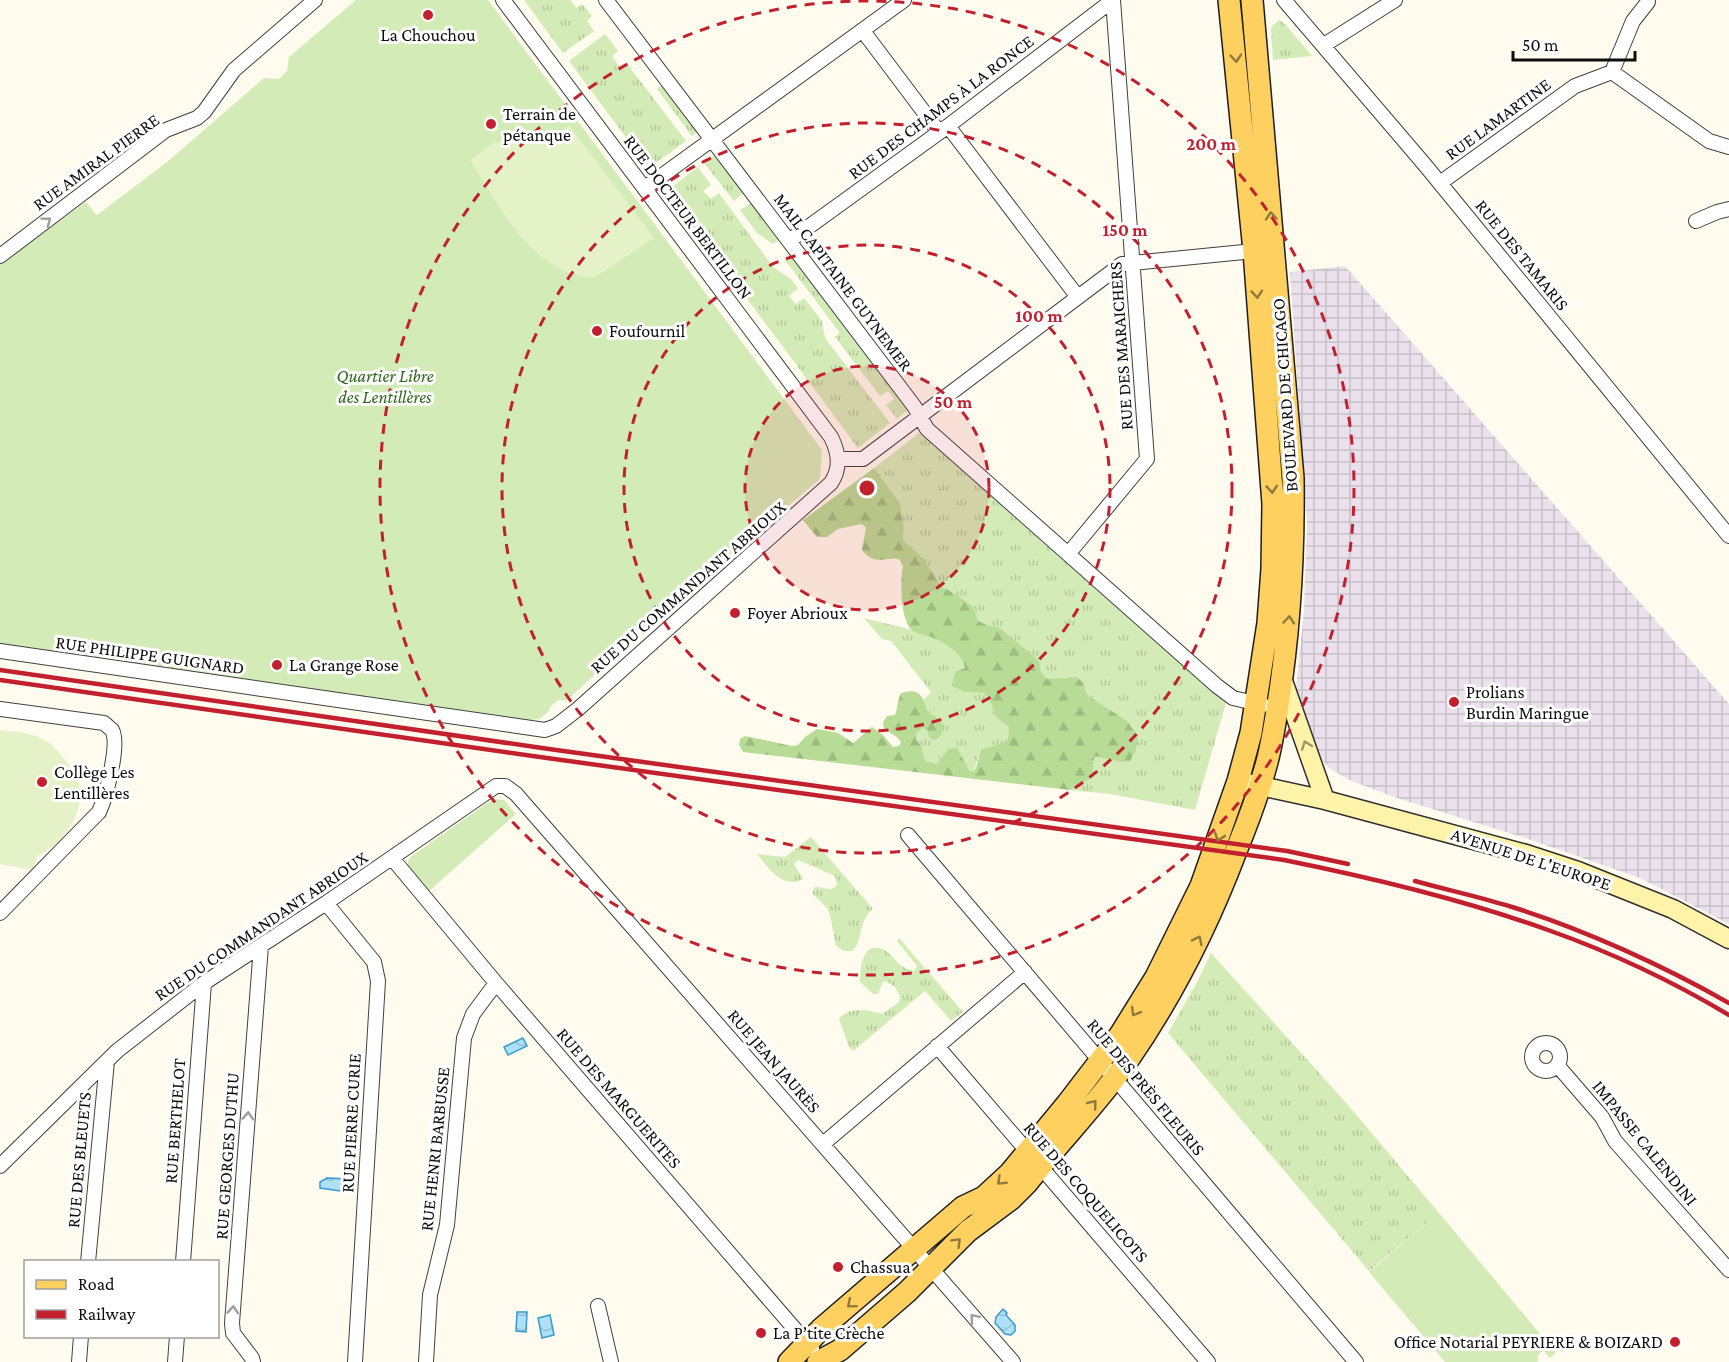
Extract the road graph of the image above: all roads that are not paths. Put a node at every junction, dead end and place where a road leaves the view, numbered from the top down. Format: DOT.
graph roads {
  1 [pos="315,0"];
  2 [pos="503,0"];
  3 [pos="606,0"];
  4 [pos="904,0"];
  5 [pos="1113,0"];
  6 [pos="1230,0"];
  7 [pos="1252,0"];
  8 [pos="1284,0"];
  9 [pos="1395,0"];
  10 [pos="1648,2"];
  11 [pos="863,31"];
  12 [pos="1324,45"];
  13 [pos="1612,72"];
  14 [pos="943,129"];
  15 [pos="712,139"];
  16 [pos="1729,147"];
  17 [pos="1440,183"];
  18 [pos="645,188"];
  19 [pos="1729,210"];
  20 [pos="1696,221"];
  21 [pos="789,241"];
  22 [pos="1254,251"];
  23 [pos="0,256"];
  24 [pos="1133,262"];
  25 [pos="1077,296"];
  26 [pos="920,416"];
  27 [pos="838,459"];
  28 [pos="1729,536"];
  29 [pos="1069,553"];
  30 [pos="0,651"];
  31 [pos="1282,678"];
  32 [pos="1267,706"];
  33 [pos="0,709"];
  34 [pos="545,730"];
  35 [pos="1238,781"];
  36 [pos="505,786"];
  37 [pos="1260,787"];
  38 [pos="1325,800"];
  39 [pos="908,835"];
  40 [pos="392,858"];
  41 [pos="326,903"];
  42 [pos="0,913"];
  43 [pos="1729,939"];
  44 [pos="261,946"];
  45 [pos="1025,972"];
  46 [pos="204,983"];
  47 [pos="496,983"];
  48 [pos="937,1046"];
  49 [pos="106,1061"];
  50 [pos="1557,1065"];
  51 [pos="1108,1070"];
  52 [pos="823,1144"];
  53 [pos="1034,1159"];
  54 [pos="0,1166"];
  55 [pos="915,1250"];
  56 [pos="88,1260"];
  57 [pos="183,1260"];
  58 [pos="932,1269"];
  59 [pos="1729,1270"];
  60 [pos="598,1306"];
  61 [pos="81,1338"];
  62 [pos="177,1338"];
  63 [pos="807,1342"];
  64 [pos="820,1361"];
  65 [pos="79,1362"];
  66 [pos="175,1362"];
  67 [pos="253,1362"];
  68 [pos="355,1362"];
  69 [pos="426,1362"];
  70 [pos="611,1362"];
  71 [pos="789,1362"];
  72 [pos="1013,1362"];
  73 [pos="1208,1362"];
  74 [pos="1356,1362"];
  23 -- 1 [label="street, RUE AMIRAL PIERRE, one-way"];
  2 -- 18 [label="street, RUE DOCTEUR BERTILLON"];
  3 -- 15 [label="street, MAIL CAPITAINE GUYNEMER"];
  4 -- 11 [label="street"];
  5 -- 14 [label="street, RUE DES CHAMPS À LA RONCE"];
  5 -- 24 [label="street, RUE DES MARAICHERS"];
  6 -- 22 [label="main road, BOULEVARD DE CHICAGO, one-way"];
  31 -- 7 [label="main road, BOULEVARD DE CHICAGO, one-way"];
  8 -- 12 [label="street, RUE DES TAMARIS"];
  9 -- 12 [label="street"];
  10 -- 13 [label="street"];
  11 -- 14 [label="street"];
  11 -- 15 [label="street"];
  12 -- 17 [label="street, RUE DES TAMARIS"];
  13 -- 16 [label="street"];
  13 -- 17 [label="street, RUE LAMARTINE"];
  14 -- 21 [label="street, RUE DES CHAMPS À LA RONCE"];
  14 -- 25 [label="street"];
  15 -- 18 [label="street"];
  15 -- 21 [label="street, MAIL CAPITAINE GUYNEMER"];
  17 -- 28 [label="street, RUE DES TAMARIS"];
  18 -- 27 [label="street, RUE DOCTEUR BERTILLON"];
  19 -- 20 [label="street"];
  21 -- 26 [label="street, MAIL CAPITAINE GUYNEMER"];
  22 -- 24 [label="street"];
  22 -- 32 [label="main road, BOULEVARD DE CHICAGO, one-way"];
  24 -- 25 [label="street"];
  24 -- 29 [label="street, RUE DES MARAICHERS"];
  25 -- 26 [label="street"];
  26 -- 27 [label="street"];
  26 -- 29 [label="street, MAIL CAPITAINE GUYNEMER"];
  27 -- 34 [label="street, RUE DU COMMANDANT ABRIOUX"];
  29 -- 32 [label="street, MAIL CAPITAINE GUYNEMER"];
  30 -- 34 [label="street, RUE PHILIPPE GUIGNARD"];
  31 -- 32 [label="main road, BOULEVARD DE CHICAGO"];
  38 -- 31 [label="main road, one-way"];
  32 -- 35 [label="main road, BOULEVARD DE CHICAGO"];
  32 -- 37 [label="main road, BOULEVARD DE CHICAGO"];
  33 -- 42 [label="street"];
  35 -- 37 [label="main road, AVENUE DE L'EUROPE"];
  35 -- 51 [label="main road, BOULEVARD DE CHICAGO, one-way"];
  36 -- 40 [label="street, RUE DU COMMANDANT ABRIOUX"];
  36 -- 52 [label="street, RUE JEAN JAURÈS"];
  37 -- 38 [label="main road, AVENUE DE L'EUROPE"];
  51 -- 37 [label="main road, BOULEVARD DE CHICAGO, one-way"];
  38 -- 43 [label="main road, AVENUE DE L'EUROPE"];
  39 -- 45 [label="street, RUE DES PRÈS FLEURIS"];
  40 -- 41 [label="street, RUE DU COMMANDANT ABRIOUX"];
  40 -- 47 [label="street, RUE DES MARGUERITES"];
  41 -- 44 [label="street, RUE DU COMMANDANT ABRIOUX"];
  41 -- 68 [label="street, RUE PIERRE CURIE"];
  44 -- 46 [label="street, RUE DU COMMANDANT ABRIOUX"];
  67 -- 44 [label="street, RUE GEORGES DUTHU, one-way"];
  45 -- 48 [label="street"];
  45 -- 51 [label="street, RUE DES PRÈS FLEURIS"];
  46 -- 49 [label="street, RUE DU COMMANDANT ABRIOUX"];
  46 -- 57 [label="street, RUE BERTHELOT"];
  47 -- 63 [label="street, RUE DES MARGUERITES"];
  47 -- 69 [label="street, RUE HENRI BARBUSSE"];
  48 -- 52 [label="street"];
  48 -- 53 [label="street, RUE DES COQUELICOTS"];
  49 -- 54 [label="street, RUE DU COMMANDANT ABRIOUX"];
  49 -- 56 [label="street, RUE DES BLEUETS"];
  50 -- 59 [label="street, IMPASSE CALENDINI"];
  51 -- 53 [label="main road"];
  51 -- 74 [label="street, RUE DES PRÈS FLEURIS"];
  52 -- 55 [label="street, RUE JEAN JAURÈS"];
  53 -- 55 [label="main road, one-way"];
  58 -- 53 [label="main road, one-way"];
  53 -- 73 [label="street, RUE DES COQUELICOTS"];
  55 -- 58 [label="street, RUE JEAN JAURÈS"];
  55 -- 63 [label="main road, one-way"];
  58 -- 64 [label="main road"];
  72 -- 58 [label="street, RUE JEAN JAURÈS, one-way"];
  60 -- 70 [label="street"];
  61 -- 65 [label="street"];
  62 -- 66 [label="street"];
  63 -- 64 [label="street, RUE DES MARGUERITES"];
  63 -- 71 [label="main road"];
}
